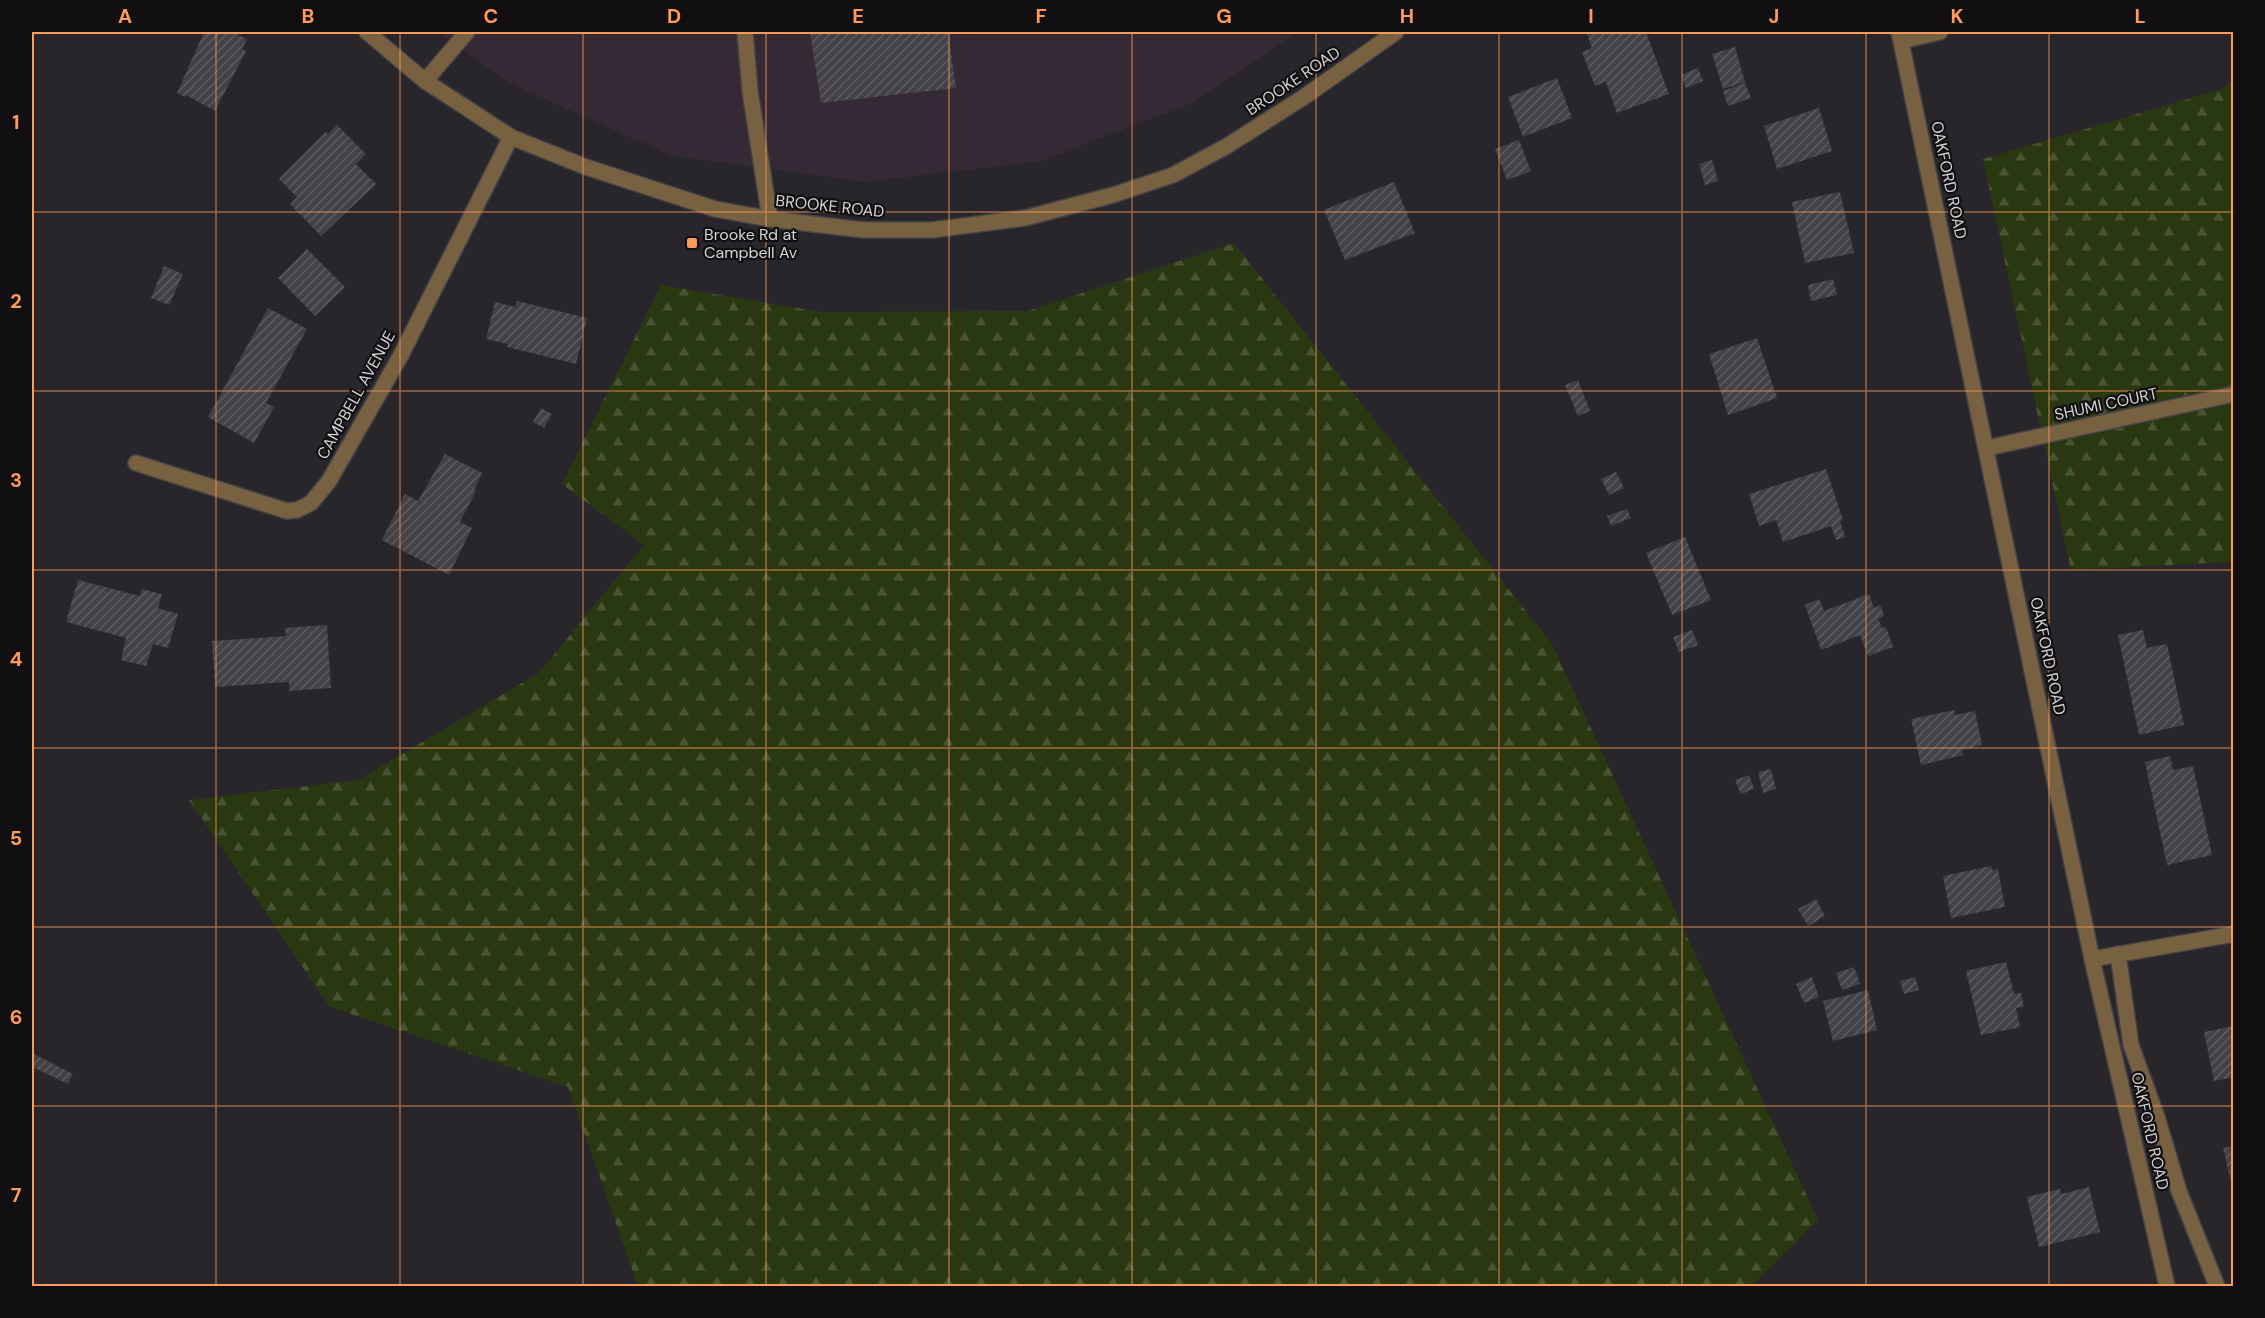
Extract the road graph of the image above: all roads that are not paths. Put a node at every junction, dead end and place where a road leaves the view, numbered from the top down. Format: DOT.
graph roads {
  1 [pos="367,32"];
  2 [pos="467,32"];
  3 [pos="745,32"];
  4 [pos="1396,32"];
  5 [pos="1941,32"];
  6 [pos="1900,36"];
  7 [pos="425,81"];
  8 [pos="511,137"];
  9 [pos="770,219"];
  10 [pos="2234,394"];
  11 [pos="1987,448"];
  12 [pos="136,463"];
  13 [pos="2234,934"];
  14 [pos="2118,954"];
  15 [pos="2092,959"];
  16 [pos="2167,1287"];
  17 [pos="2217,1287"];
  1 -- 7 [label="street, BROOKE ROAD"];
  2 -- 7 [label="street"];
  3 -- 9 [label="street"];
  4 -- 9 [label="street, BROOKE ROAD"];
  5 -- 6 [label="street"];
  6 -- 11 [label="street, OAKFORD ROAD"];
  7 -- 8 [label="street, BROOKE ROAD"];
  8 -- 9 [label="street, BROOKE ROAD"];
  8 -- 12 [label="street, CAMPBELL AVENUE"];
  10 -- 11 [label="street, SHUMI COURT"];
  11 -- 15 [label="street, OAKFORD ROAD"];
  13 -- 14 [label="street"];
  14 -- 15 [label="street"];
  14 -- 17 [label="street"];
  15 -- 16 [label="street, OAKFORD ROAD"];
}
